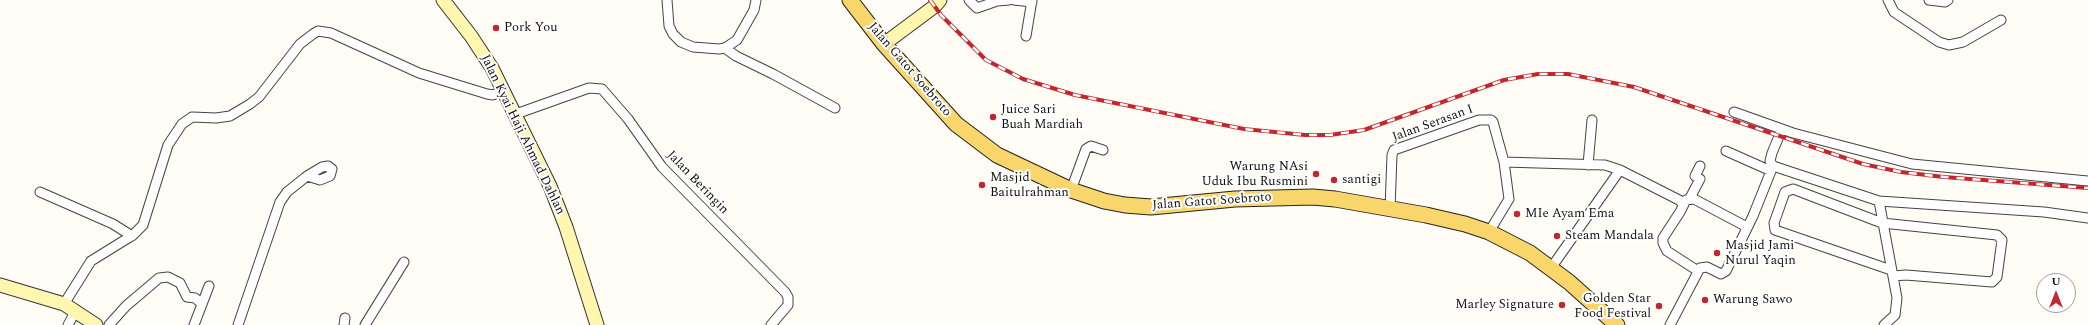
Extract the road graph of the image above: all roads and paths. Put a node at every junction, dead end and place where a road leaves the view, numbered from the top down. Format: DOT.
graph roads {
  1 [pos="443,0"];
  2 [pos="666,0"];
  3 [pos="756,0"];
  4 [pos="850,0"];
  5 [pos="940,0"];
  6 [pos="969,0"];
  7 [pos="1009,0"];
  8 [pos="1014,0"];
  9 [pos="1888,0"];
  10 [pos="1929,0"];
  11 [pos="1948,0"];
  12 [pos="1032,1"];
  13 [pos="2001,20"];
  14 [pos="1026,36"];
  15 [pos="884,44"];
  16 [pos="724,48"];
  17 [pos="502,91"];
  18 [pos="835,108"];
  19 [pos="1734,112"];
  20 [pos="513,115"];
  21 [pos="1592,120"];
  22 [pos="1782,129"];
  23 [pos="1103,150"];
  24 [pos="1726,151"];
  25 [pos="1504,162"];
  26 [pos="1588,165"];
  27 [pos="1700,166"];
  28 [pos="1772,168"];
  29 [pos="1620,170"];
  30 [pos="307,176"];
  31 [pos="2088,181"];
  32 [pos="1070,190"];
  33 [pos="40,192"];
  34 [pos="1686,201"];
  35 [pos="1879,201"];
  36 [pos="1390,209"];
  37 [pos="2088,218"];
  38 [pos="1882,222"];
  39 [pos="1747,227"];
  40 [pos="1489,232"];
  41 [pos="132,236"];
  42 [pos="404,262"];
  43 [pos="1551,268"];
  44 [pos="1698,271"];
  45 [pos="1892,273"];
  46 [pos="0,285"];
  47 [pos="209,286"];
  48 [pos="201,303"];
  49 [pos="64,304"];
  50 [pos="75,312"];
  51 [pos="68,325"];
  52 [pos="96,325"];
  53 [pos="109,325"];
  54 [pos="194,325"];
  55 [pos="238,325"];
  56 [pos="366,325"];
  57 [pos="597,325"];
  58 [pos="771,325"];
  59 [pos="1617,325"];
  60 [pos="1670,325"];
  61 [pos="1884,325"];
  1 -- 17 [label="main road, Jalan Kyai Haji Ahmad Dahlan"];
  2 -- 16 [label="street"];
  3 -- 16 [label="street"];
  4 -- 15 [label="main road, Jalan Gatot Soebroto"];
  5 -- 15 [label="main road"];
  6 -- 7 [label="street"];
  8 -- 12 [label="street"];
  9 -- 13 [label="street"];
  10 -- 11 [label="street"];
  12 -- 14 [label="street"];
  15 -- 32 [label="main road, Jalan Gatot Soebroto"];
  16 -- 18 [label="street"];
  17 -- 20 [label="main road, Jalan Kyai Haji Ahmad Dahlan"];
  17 -- 41 [label="street"];
  19 -- 22 [label="street"];
  20 -- 57 [label="main road, Jalan Kyai Haji Ahmad Dahlan"];
  20 -- 58 [label="street, Jalan Beringin"];
  21 -- 26 [label="street"];
  22 -- 28 [label="street"];
  22 -- 31 [label="street"];
  23 -- 32 [label="street"];
  24 -- 28 [label="street"];
  25 -- 26 [label="street"];
  25 -- 36 [label="street, Jalan Serasan I"];
  25 -- 40 [label="street, Jalan Serasan I"];
  26 -- 29 [label="street"];
  27 -- 34 [label="street"];
  28 -- 35 [label="street"];
  28 -- 39 [label="street"];
  29 -- 34 [label="street"];
  29 -- 43 [label="street"];
  30 -- 55 [label="street"];
  32 -- 36 [label="main road, Jalan Gatot Soebroto"];
  33 -- 41 [label="street"];
  34 -- 39 [label="street"];
  34 -- 44 [label="street"];
  35 -- 37 [label="street"];
  35 -- 38 [label="street"];
  36 -- 40 [label="main road, Jalan Gatot Soebroto"];
  38 -- 45 [label="street"];
  38 -- 45 [label="street"];
  38 -- 45 [label="street"];
  39 -- 44 [label="street"];
  40 -- 43 [label="main road, Jalan Gatot Soebroto"];
  41 -- 49 [label="street"];
  42 -- 56 [label="street"];
  43 -- 59 [label="main road, Jalan Gatot Soebroto"];
  44 -- 60 [label="street"];
  45 -- 61 [label="street"];
  46 -- 49 [label="main road"];
  47 -- 48 [label="street"];
  48 -- 53 [label="street"];
  48 -- 54 [label="street"];
  49 -- 50 [label="main road"];
  50 -- 51 [label="street"];
  50 -- 52 [label="main road"];
}
